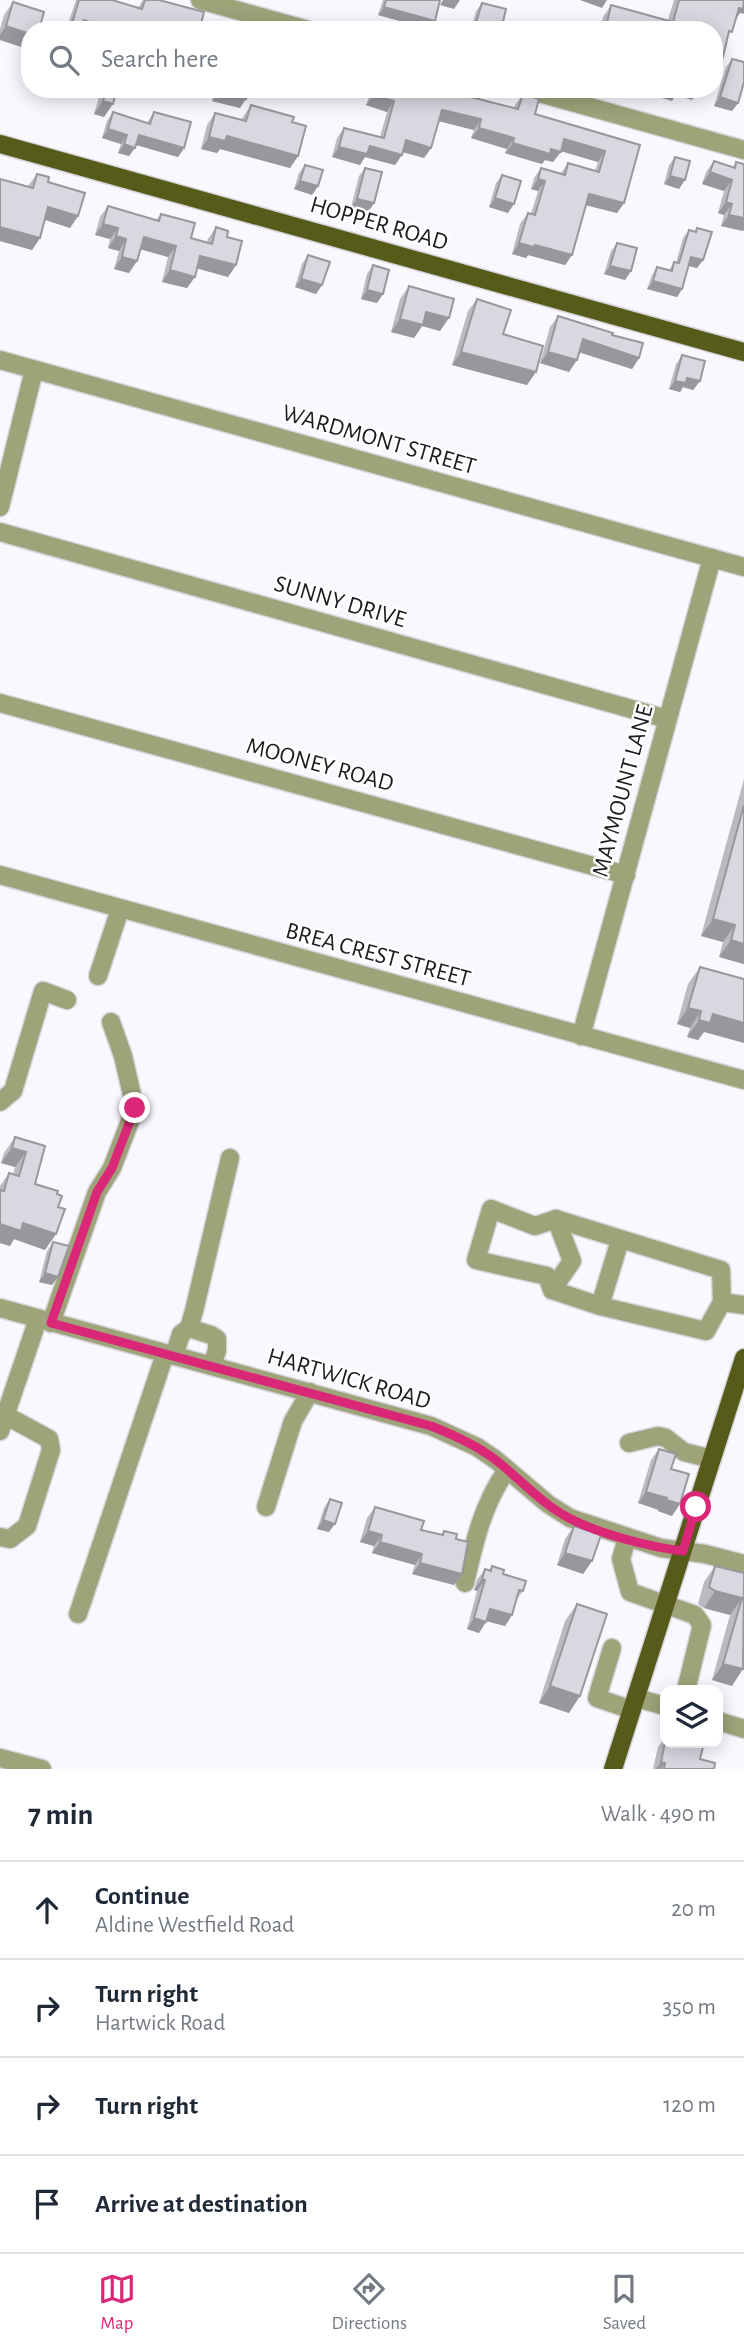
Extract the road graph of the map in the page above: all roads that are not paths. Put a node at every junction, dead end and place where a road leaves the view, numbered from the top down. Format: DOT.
graph roads {
  1 [pos="200,0"];
  2 [pos="276,21"];
  3 [pos="557,98"];
  4 [pos="0,144"];
  5 [pos="744,150"];
  6 [pos="744,352"];
  7 [pos="0,360"];
  8 [pos="34,370"];
  9 [pos="0,507"];
  10 [pos="0,532"];
  11 [pos="712,558"];
  12 [pos="744,567"];
  13 [pos="0,703"];
  14 [pos="667,719"];
  15 [pos="0,875"];
  16 [pos="626,875"];
  17 [pos="120,909"];
  18 [pos="98,976"];
  19 [pos="67,1000"];
  20 [pos="111,1022"];
  21 [pos="582,1036"];
  22 [pos="744,1080"];
  23 [pos="0,1102"];
  24 [pos="230,1158"];
  25 [pos="556,1219"];
  26 [pos="620,1240"];
  27 [pos="552,1290"];
  28 [pos="722,1302"];
  29 [pos="744,1305"];
  30 [pos="600,1306"];
  31 [pos="0,1308"];
  32 [pos="45,1321"];
  33 [pos="189,1328"];
  34 [pos="169,1355"];
  35 [pos="744,1358"];
  36 [pos="212,1366"];
  37 [pos="310,1392"];
  38 [pos="3,1423"];
  39 [pos="629,1443"];
  40 [pos="712,1459"];
  41 [pos="507,1470"];
  42 [pos="266,1507"];
  43 [pos="0,1537"];
  44 [pos="626,1538"];
  45 [pos="683,1551"];
  46 [pos="744,1564"];
  47 [pos="465,1583"];
  48 [pos="667,1605"];
  49 [pos="78,1614"];
  50 [pos="612,1648"];
  51 [pos="687,1685"];
  52 [pos="634,1704"];
  53 [pos="660,1706"];
  54 [pos="723,1722"];
  55 [pos="744,1728"];
  56 [pos="0,1758"];
  57 [pos="18,1766"];
  58 [pos="41,1769"];
  59 [pos="613,1769"];
  1 -- 2 [label="street"];
  3 -- 5 [label="street"];
  4 -- 6 [label="main road, HOPPER ROAD"];
  7 -- 8 [label="street, WARDMONT STREET"];
  8 -- 9 [label="street"];
  8 -- 11 [label="street, WARDMONT STREET"];
  10 -- 14 [label="street, SUNNY DRIVE"];
  11 -- 12 [label="street, WARDMONT STREET"];
  11 -- 14 [label="street, MAYMOUNT LANE"];
  13 -- 16 [label="street, MOONEY ROAD"];
  14 -- 16 [label="street, MAYMOUNT LANE"];
  15 -- 17 [label="street, BREA CREST STREET"];
  16 -- 21 [label="street, MAYMOUNT LANE"];
  17 -- 18 [label="street"];
  17 -- 21 [label="street, BREA CREST STREET"];
  19 -- 23 [label="street"];
  20 -- 32 [label="street"];
  21 -- 22 [label="street, BREA CREST STREET"];
  24 -- 33 [label="street"];
  25 -- 26 [label="street"];
  25 -- 27 [label="street"];
  25 -- 27 [label="street"];
  26 -- 28 [label="street"];
  26 -- 30 [label="street"];
  27 -- 30 [label="street"];
  28 -- 29 [label="street"];
  28 -- 30 [label="street"];
  31 -- 32 [label="street, HARTWICK ROAD"];
  32 -- 34 [label="street, HARTWICK ROAD"];
  32 -- 38 [label="street"];
  33 -- 34 [label="street"];
  33 -- 36 [label="street"];
  34 -- 36 [label="street, HARTWICK ROAD"];
  34 -- 49 [label="street"];
  35 -- 40 [label="main road"];
  36 -- 37 [label="street, HARTWICK ROAD"];
  37 -- 41 [label="street, HARTWICK ROAD"];
  37 -- 42 [label="street"];
  38 -- 43 [label="street"];
  39 -- 40 [label="street"];
  40 -- 45 [label="main road"];
  41 -- 44 [label="street, HARTWICK ROAD"];
  41 -- 47 [label="street"];
  44 -- 45 [label="street, HARTWICK ROAD"];
  44 -- 48 [label="street"];
  45 -- 46 [label="street, HARTWICK ROAD"];
  45 -- 48 [label="main road"];
  48 -- 51 [label="street"];
  48 -- 52 [label="main road"];
  50 -- 52 [label="street"];
  52 -- 53 [label="street"];
  52 -- 59 [label="main road"];
  54 -- 55 [label="street"];
  56 -- 57 [label="street"];
  57 -- 58 [label="street"];
}
